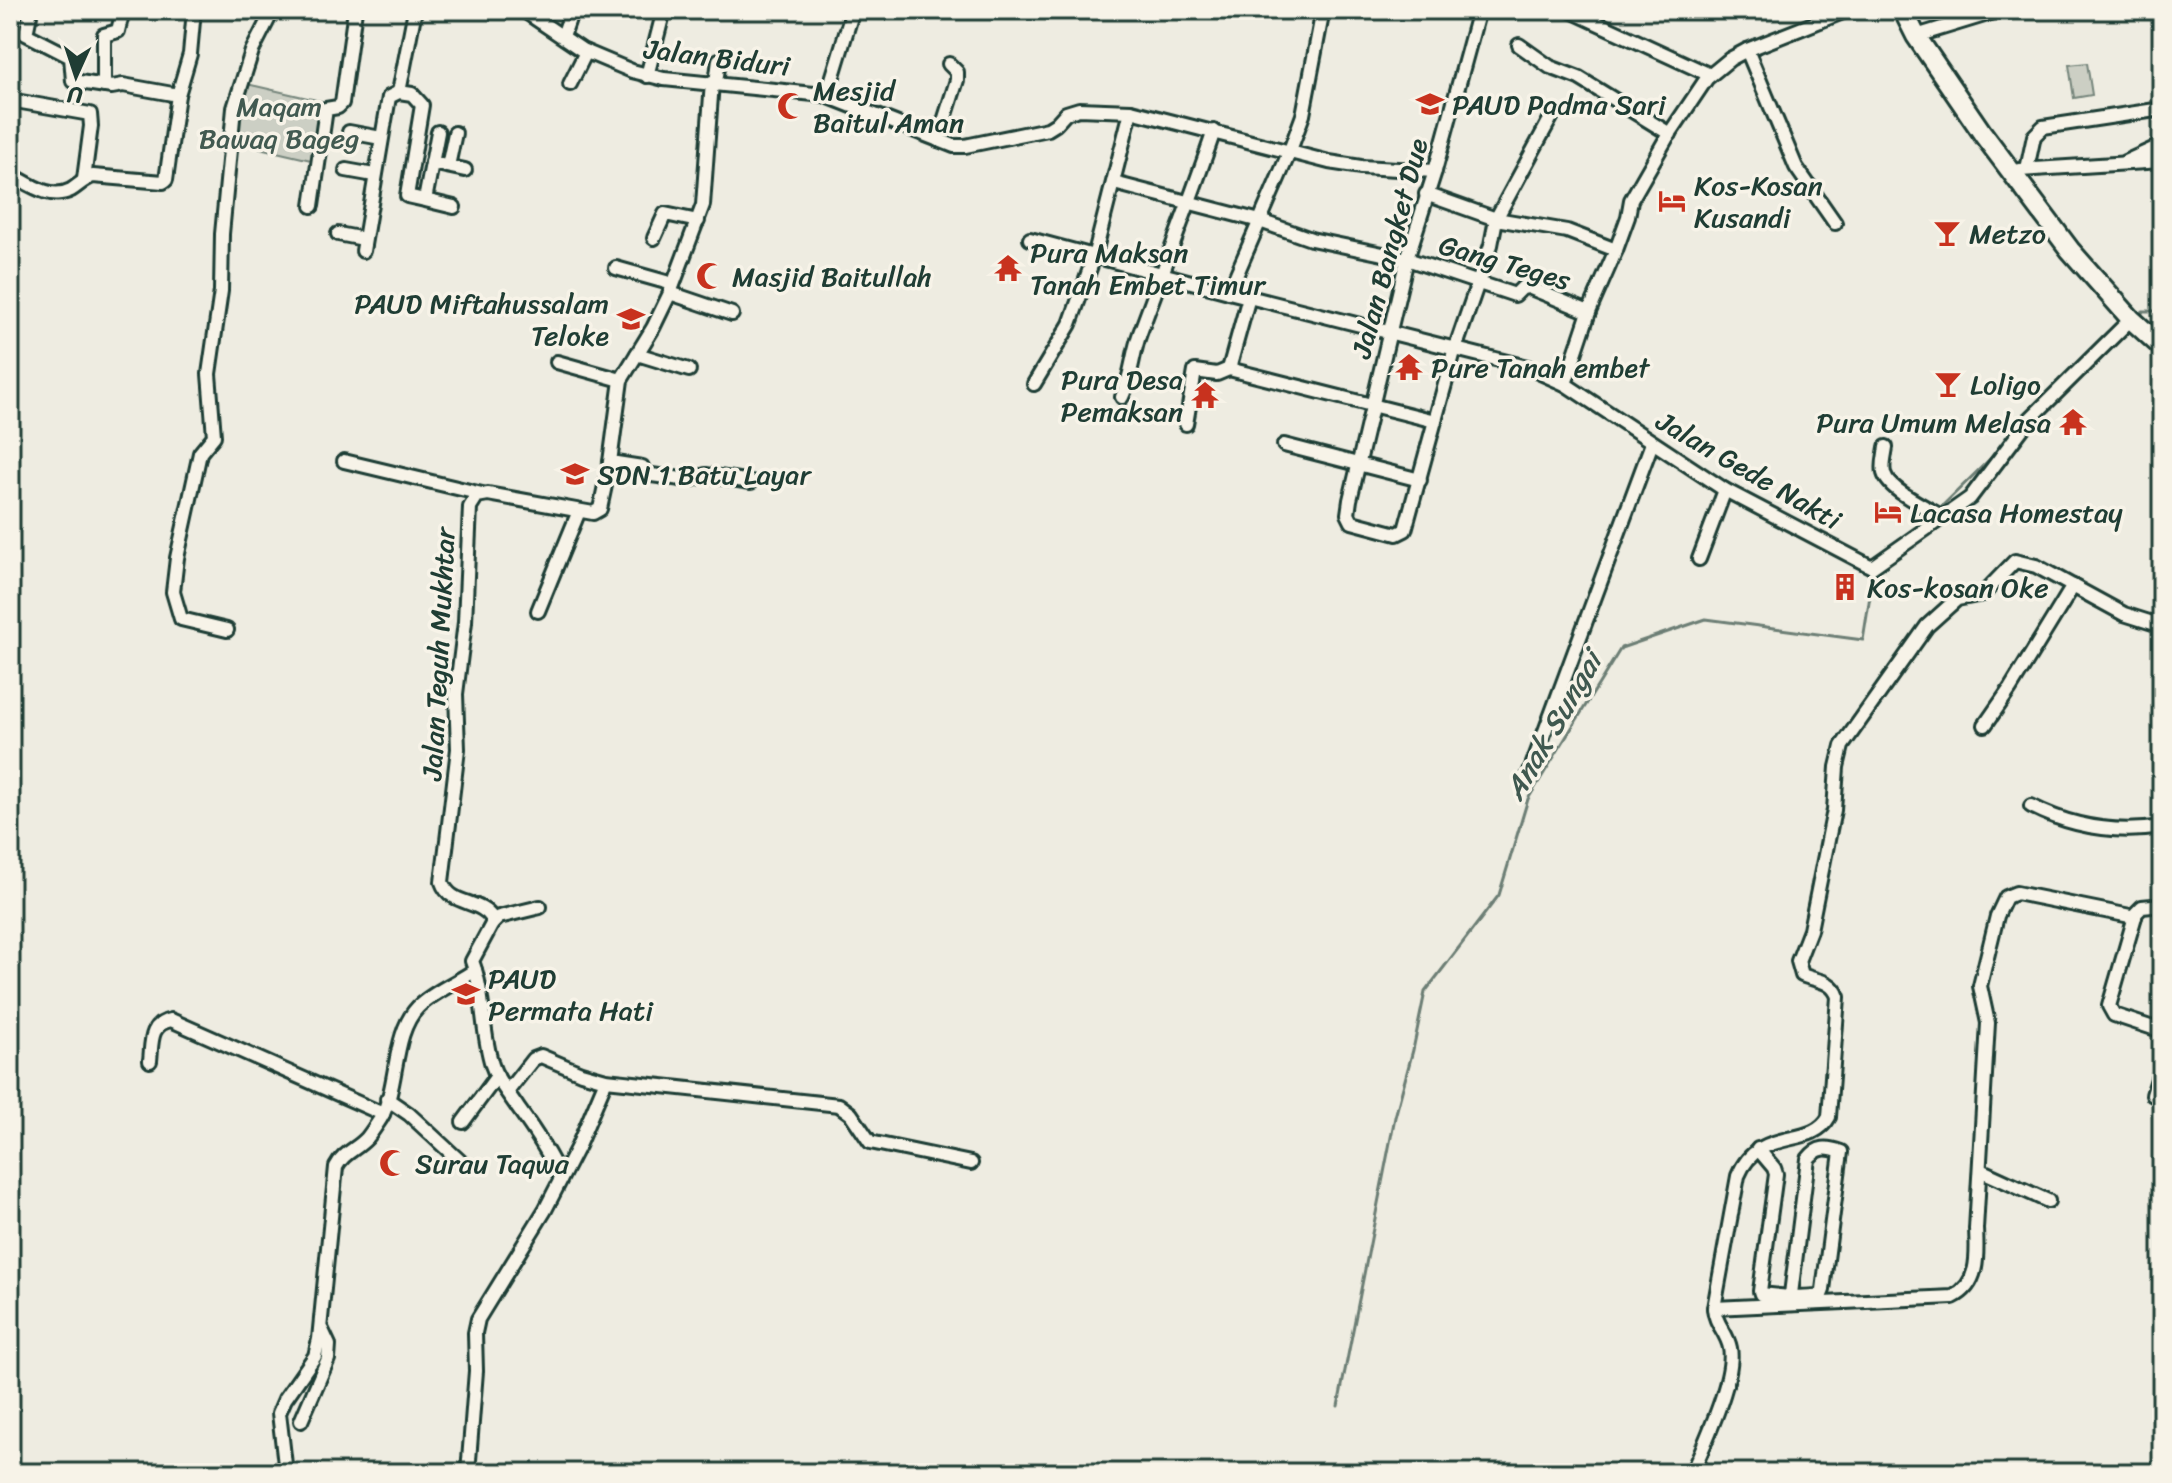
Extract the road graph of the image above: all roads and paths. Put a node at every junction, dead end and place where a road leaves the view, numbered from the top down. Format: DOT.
graph roads {
  1 [pos="31,10"];
  2 [pos="123,10"];
  3 [pos="194,10"];
  4 [pos="273,10"];
  5 [pos="355,10"];
  6 [pos="415,10"];
  7 [pos="523,10"];
  8 [pos="572,10"];
  9 [pos="664,10"];
  10 [pos="853,10"];
  11 [pos="1323,10"];
  12 [pos="1479,10"];
  13 [pos="1569,10"];
  14 [pos="1848,10"];
  15 [pos="1903,10"];
  16 [pos="2001,10"];
  17 [pos="563,36"];
  18 [pos="1916,36"];
  19 [pos="1519,45"];
  20 [pos="1747,50"];
  21 [pos="586,52"];
  22 [pos="719,60"];
  23 [pos="949,64"];
  24 [pos="1710,75"];
  25 [pos="647,76"];
  26 [pos="714,83"];
  27 [pos="570,84"];
  28 [pos="104,86"];
  29 [pos="399,92"];
  30 [pos="178,95"];
  31 [pos="824,95"];
  32 [pos="10,100"];
  33 [pos="2162,109"];
  34 [pos="1131,111"];
  35 [pos="1553,114"];
  36 [pos="1214,131"];
  37 [pos="349,132"];
  38 [pos="438,132"];
  39 [pos="455,133"];
  40 [pos="1670,134"];
  41 [pos="381,138"];
  42 [pos="938,140"];
  43 [pos="2162,145"];
  44 [pos="1289,153"];
  45 [pos="2162,161"];
  46 [pos="432,163"];
  47 [pos="2122,164"];
  48 [pos="448,166"];
  49 [pos="346,170"];
  50 [pos="465,170"];
  51 [pos="2020,170"];
  52 [pos="1435,171"];
  53 [pos="10,174"];
  54 [pos="374,175"];
  55 [pos="84,179"];
  56 [pos="1114,183"];
  57 [pos="393,193"];
  58 [pos="1426,194"];
  59 [pos="407,196"];
  60 [pos="425,200"];
  61 [pos="1190,203"];
  62 [pos="312,206"];
  63 [pos="454,207"];
  64 [pos="1496,219"];
  65 [pos="698,221"];
  66 [pos="1260,221"];
  67 [pos="1835,223"];
  68 [pos="338,234"];
  69 [pos="654,238"];
  70 [pos="1030,239"];
  71 [pos="1616,250"];
  72 [pos="1094,257"];
  73 [pos="1407,259"];
  74 [pos="616,268"];
  75 [pos="1162,275"];
  76 [pos="1478,282"];
  77 [pos="671,289"];
  78 [pos="1229,292"];
  79 [pos="1249,297"];
  80 [pos="1589,312"];
  81 [pos="732,314"];
  82 [pos="2136,324"];
  83 [pos="1390,331"];
  84 [pos="1455,347"];
  85 [pos="2162,347"];
  86 [pos="637,354"];
  87 [pos="557,362"];
  88 [pos="1229,369"];
  89 [pos="689,370"];
  90 [pos="621,380"];
  91 [pos="1034,384"];
  92 [pos="1565,384"];
  93 [pos="1122,397"];
  94 [pos="1371,404"];
  95 [pos="1435,421"];
  96 [pos="1186,424"];
  97 [pos="1652,443"];
  98 [pos="1284,445"];
  99 [pos="1886,447"];
  100 [pos="344,461"];
  101 [pos="610,462"];
  102 [pos="1357,465"];
  103 [pos="1420,480"];
  104 [pos="751,482"];
  105 [pos="1725,490"];
  106 [pos="482,494"];
  107 [pos="579,511"];
  108 [pos="1939,514"];
  109 [pos="1699,559"];
  110 [pos="2073,586"];
  111 [pos="538,611"];
  112 [pos="2162,626"];
  113 [pos="227,630"];
  114 [pos="1985,725"];
  115 [pos="1528,777"];
  116 [pos="2031,806"];
  117 [pos="2162,827"];
  118 [pos="2162,905"];
  119 [pos="540,907"];
  120 [pos="2135,917"];
  121 [pos="492,924"];
  122 [pos="474,966"];
  123 [pos="2162,1031"];
  124 [pos="150,1061"];
  125 [pos="2162,1066"];
  126 [pos="497,1076"];
  127 [pos="606,1080"];
  128 [pos="507,1092"];
  129 [pos="2153,1095"];
  130 [pos="387,1099"];
  131 [pos="383,1114"];
  132 [pos="463,1122"];
  133 [pos="1758,1149"];
  134 [pos="462,1163"];
  135 [pos="971,1163"];
  136 [pos="1980,1170"];
  137 [pos="560,1177"];
  138 [pos="2048,1201"];
  139 [pos="1791,1294"];
  140 [pos="1714,1308"];
  141 [pos="320,1327"];
  142 [pos="301,1421"];
  143 [pos="286,1473"];
  144 [pos="468,1473"];
  145 [pos="1692,1473"];
  1 -- 28 [label="street"];
  2 -- 28 [label="street"];
  3 -- 30 [label="street"];
  4 -- 113 [label="street"];
  5 -- 62 [label="street"];
  6 -- 29 [label="street"];
  7 -- 17 [label="street, Jalan Biduri"];
  8 -- 17 [label="street"];
  9 -- 25 [label="street"];
  10 -- 31 [label="street"];
  11 -- 44 [label="street"];
  12 -- 52 [label="street, Jalan Bangket Due"];
  13 -- 24 [label="street"];
  14 -- 20 [label="street"];
  15 -- 18 [label="highway"];
  16 -- 18 [label="street"];
  17 -- 21 [label="street, Jalan Biduri"];
  18 -- 51 [label="highway"];
  19 -- 40 [label="street"];
  20 -- 24 [label="street"];
  20 -- 67 [label="street"];
  21 -- 25 [label="street, Jalan Biduri"];
  21 -- 27 [label="street"];
  22 -- 26 [label="street"];
  23 -- 42 [label="street"];
  24 -- 40 [label="street"];
  25 -- 26 [label="street, Jalan Biduri"];
  26 -- 31 [label="street, Jalan Biduri"];
  26 -- 65 [label="street"];
  28 -- 30 [label="street"];
  29 -- 41 [label="street"];
  29 -- 59 [label="street"];
  30 -- 55 [label="street"];
  31 -- 42 [label="street, Jalan Biduri"];
  32 -- 55 [label="street"];
  33 -- 51 [label="street"];
  34 -- 36 [label="street, Jalan Biduri"];
  34 -- 42 [label="street, Jalan Biduri"];
  34 -- 56 [label="street"];
  35 -- 64 [label="street"];
  36 -- 44 [label="street, Jalan Biduri"];
  36 -- 61 [label="street"];
  37 -- 41 [label="street"];
  38 -- 46 [label="street"];
  39 -- 48 [label="street"];
  40 -- 71 [label="street"];
  41 -- 54 [label="street"];
  43 -- 47 [label="street"];
  44 -- 52 [label="street, Jalan Biduri"];
  44 -- 66 [label="street"];
  45 -- 47 [label="street"];
  46 -- 48 [label="street"];
  46 -- 60 [label="street"];
  47 -- 51 [label="street"];
  48 -- 50 [label="street"];
  49 -- 54 [label="street"];
  51 -- 82 [label="highway"];
  52 -- 58 [label="street, Jalan Bangket Due"];
  53 -- 55 [label="street"];
  54 -- 68 [label="street"];
  56 -- 61 [label="street, Gang Teges"];
  56 -- 72 [label="street"];
  57 -- 59 [label="street"];
  58 -- 64 [label="street"];
  58 -- 73 [label="street, Jalan Bangket Due"];
  59 -- 60 [label="street"];
  60 -- 63 [label="street"];
  61 -- 66 [label="street, Gang Teges"];
  61 -- 75 [label="street"];
  64 -- 71 [label="street"];
  64 -- 76 [label="street"];
  65 -- 69 [label="street"];
  65 -- 77 [label="street"];
  66 -- 73 [label="street, Gang Teges"];
  66 -- 78 [label="street"];
  70 -- 72 [label="street, Jalan Gede Nakti"];
  71 -- 80 [label="street"];
  72 -- 75 [label="street, Jalan Gede Nakti"];
  72 -- 91 [label="street"];
  73 -- 76 [label="street, Gang Teges"];
  73 -- 83 [label="street, Jalan Bangket Due"];
  74 -- 77 [label="street"];
  75 -- 78 [label="street, Jalan Gede Nakti"];
  75 -- 93 [label="street"];
  76 -- 80 [label="street, Gang Teges"];
  76 -- 84 [label="street"];
  77 -- 81 [label="street"];
  77 -- 86 [label="street"];
  78 -- 79 [label="street, Jalan Gede Nakti"];
  79 -- 83 [label="street, Jalan Gede Nakti"];
  79 -- 88 [label="street"];
  80 -- 92 [label="street"];
  82 -- 85 [label="highway"];
  82 -- 108 [label="street, Jalan Gede Nakti"];
  83 -- 84 [label="street, Jalan Gede Nakti"];
  83 -- 94 [label="street, Jalan Bangket Due"];
  84 -- 92 [label="street, Jalan Gede Nakti"];
  84 -- 95 [label="street"];
  86 -- 89 [label="street"];
  86 -- 90 [label="street"];
  87 -- 90 [label="street"];
  88 -- 94 [label="street"];
  88 -- 96 [label="street"];
  90 -- 101 [label="street"];
  92 -- 97 [label="street, Jalan Gede Nakti"];
  94 -- 95 [label="street"];
  94 -- 102 [label="street, Jalan Bangket Due"];
  95 -- 103 [label="street"];
  97 -- 105 [label="street, Jalan Gede Nakti"];
  97 -- 115 [label="street"];
  98 -- 102 [label="street"];
  99 -- 108 [label="street"];
  100 -- 106 [label="street"];
  101 -- 104 [label="street"];
  101 -- 107 [label="street"];
  102 -- 103 [label="street"];
  102 -- 103 [label="street, Jalan Bangket Due"];
  105 -- 108 [label="street, Jalan Gede Nakti"];
  105 -- 109 [label="street"];
  106 -- 107 [label="street, Jalan Teguh Mukhtar"];
  106 -- 121 [label="street, Jalan Teguh Mukhtar"];
  107 -- 111 [label="street"];
  110 -- 112 [label="street"];
  110 -- 114 [label="street"];
  110 -- 133 [label="street"];
  116 -- 117 [label="street"];
  118 -- 120 [label="street"];
  119 -- 121 [label="street"];
  120 -- 123 [label="street"];
  120 -- 136 [label="street"];
  121 -- 122 [label="street"];
  122 -- 126 [label="street"];
  122 -- 130 [label="street"];
  124 -- 131 [label="street"];
  125 -- 129 [label="street"];
  126 -- 128 [label="street"];
  126 -- 132 [label="street"];
  127 -- 128 [label="street"];
  127 -- 135 [label="street"];
  127 -- 137 [label="street"];
  128 -- 137 [label="street"];
  130 -- 131 [label="street"];
  130 -- 134 [label="street"];
  131 -- 141 [label="street"];
  133 -- 139 [label="street"];
  133 -- 140 [label="street"];
  136 -- 138 [label="street"];
  136 -- 140 [label="street"];
  137 -- 144 [label="street"];
  139 -- 139 [label="street"];
  140 -- 145 [label="street"];
  141 -- 142 [label="street"];
  141 -- 143 [label="street"];
}
